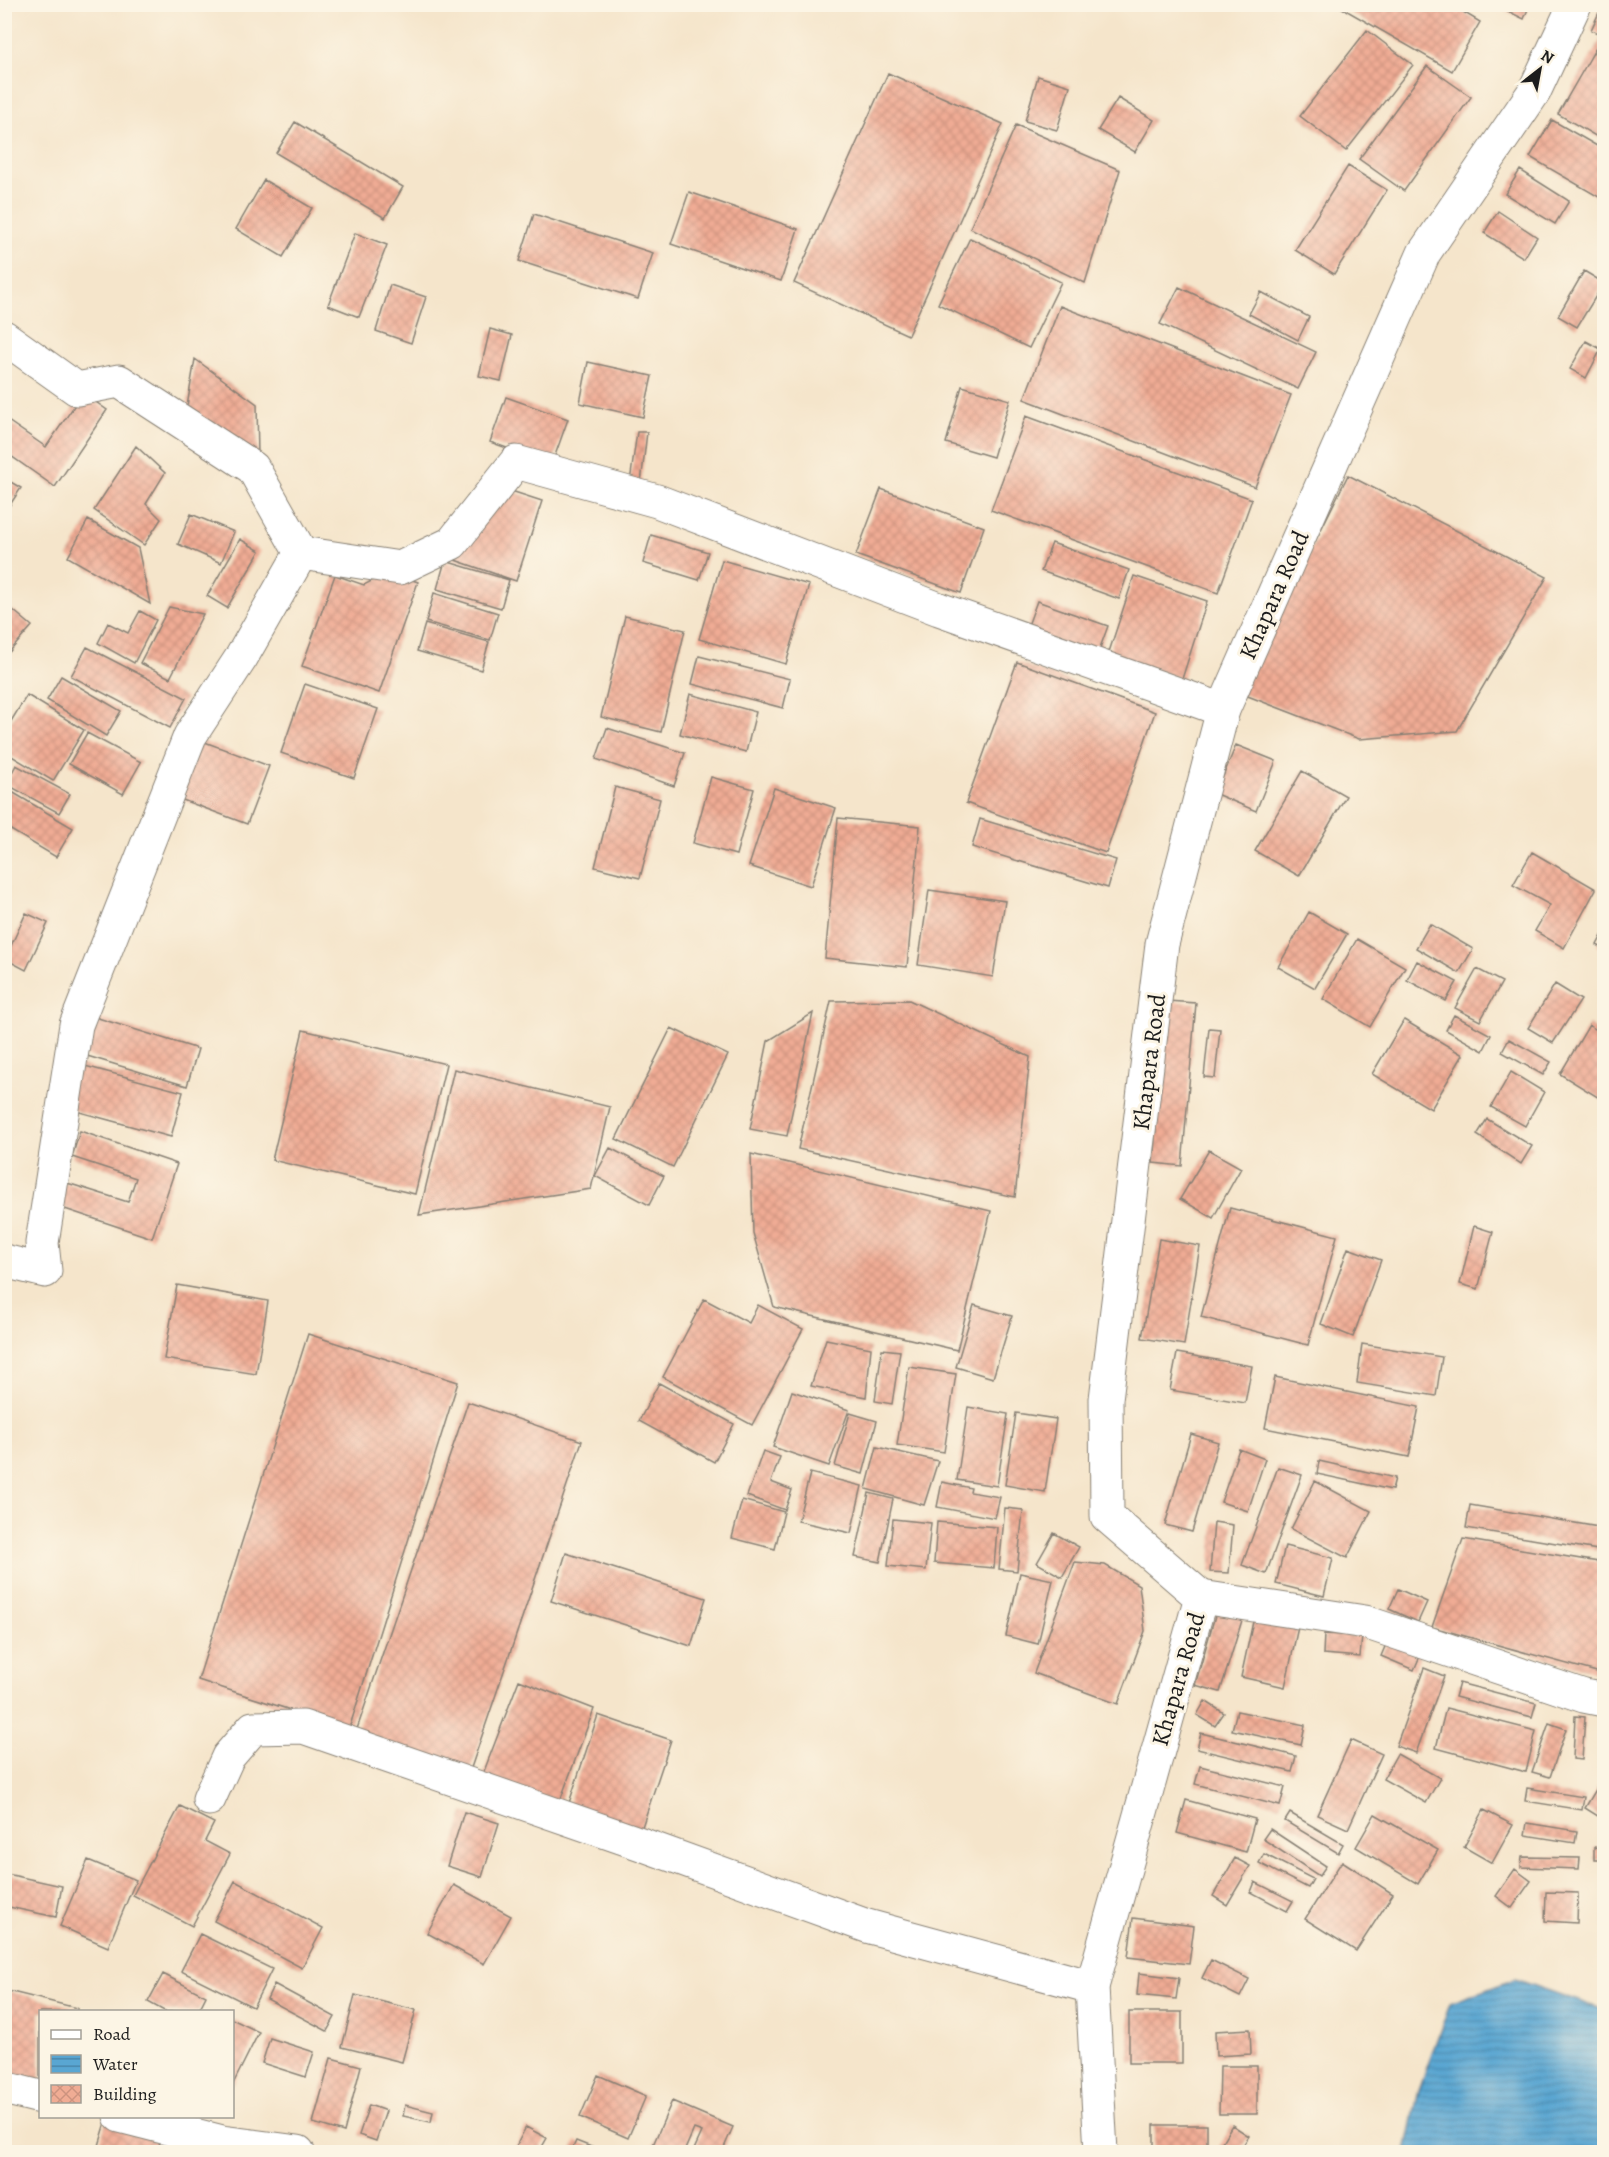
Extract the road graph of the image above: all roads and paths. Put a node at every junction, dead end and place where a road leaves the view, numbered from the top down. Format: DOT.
graph roads {
  1 [pos="1575,4"];
  2 [pos="4,337"];
  3 [pos="301,553"];
  4 [pos="1223,710"];
  5 [pos="4,1261"];
  6 [pos="1202,1597"];
  7 [pos="1605,1700"];
  8 [pos="209,1799"];
  9 [pos="1092,1987"];
  10 [pos="4,2088"];
  11 [pos="39,2097"];
  12 [pos="128,2118"];
  13 [pos="298,2152"];
  14 [pos="1101,2152"];
  1 -- 4 [label="street, Khapara Road"];
  2 -- 3 [label="street"];
  3 -- 4 [label="street"];
  3 -- 5 [label="street"];
  4 -- 6 [label="street, Khapara Road"];
  6 -- 7 [label="street"];
  6 -- 9 [label="street, Khapara Road"];
  8 -- 9 [label="street"];
  9 -- 14 [label="street, Khapara Road"];
  10 -- 11 [label="street"];
  12 -- 13 [label="street"];
}
